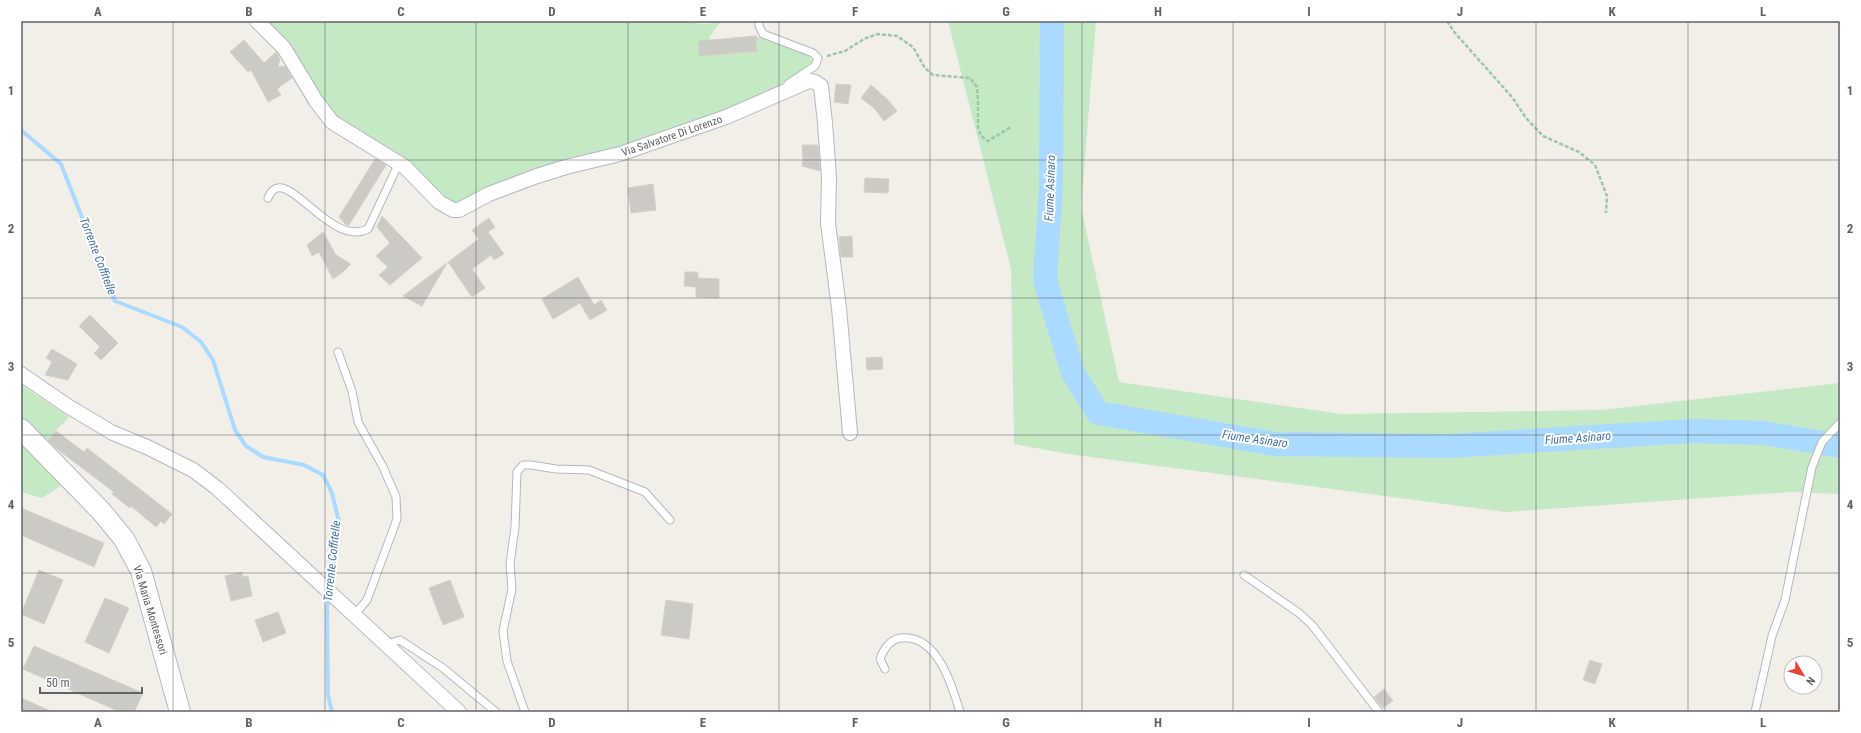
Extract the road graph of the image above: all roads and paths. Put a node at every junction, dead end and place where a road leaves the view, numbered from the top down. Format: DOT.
graph roads {
  1 [pos="256,21"];
  2 [pos="759,21"];
  3 [pos="1447,21"];
  4 [pos="818,58"];
  5 [pos="765,99"];
  6 [pos="1011,127"];
  7 [pos="399,163"];
  8 [pos="268,198"];
  9 [pos="1606,213"];
  10 [pos="338,352"];
  11 [pos="22,375"];
  12 [pos="1840,423"];
  13 [pos="21,429"];
  14 [pos="850,434"];
  15 [pos="670,520"];
  16 [pos="1244,575"];
  17 [pos="355,614"];
  18 [pos="387,644"];
  19 [pos="885,670"];
  20 [pos="180,712"];
  21 [pos="459,712"];
  22 [pos="496,712"];
  23 [pos="525,712"];
  24 [pos="960,712"];
  25 [pos="1379,712"];
  26 [pos="1755,712"];
  1 -- 7 [label="street, Via Salvatore Di Lorenzo"];
  2 -- 4 [label="lane"];
  3 -- 9 [label="path"];
  4 -- 5 [label="lane"];
  4 -- 6 [label="path"];
  5 -- 7 [label="street, Via Salvatore Di Lorenzo"];
  5 -- 14 [label="street, Via Salvatore Di Lorenzo"];
  7 -- 8 [label="lane"];
  10 -- 17 [label="lane"];
  11 -- 17 [label="street"];
  12 -- 26 [label="lane"];
  13 -- 20 [label="street, Via Maria Montessori"];
  15 -- 23 [label="lane"];
  16 -- 25 [label="lane"];
  17 -- 18 [label="street"];
  18 -- 21 [label="street"];
  18 -- 22 [label="lane"];
  19 -- 24 [label="lane"];
}
